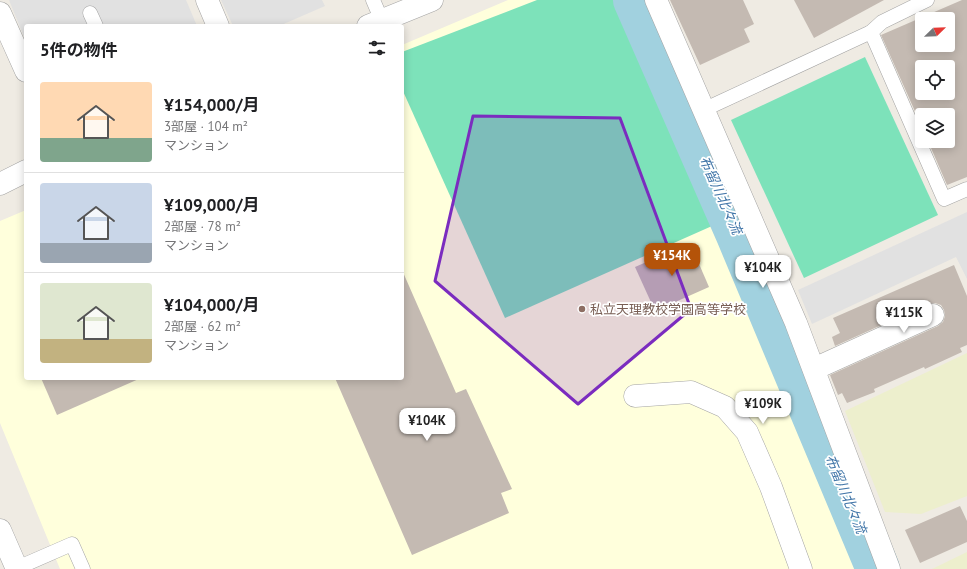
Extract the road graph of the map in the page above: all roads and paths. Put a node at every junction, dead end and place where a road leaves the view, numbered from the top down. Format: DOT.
graph roads {
  1 [pos="207,0"];
  2 [pos="373,0"];
  3 [pos="432,0"];
  4 [pos="656,0"];
  5 [pos="927,0"];
  6 [pos="90,12"];
  7 [pos="0,13"];
  8 [pos="375,23"];
  9 [pos="95,24"];
  10 [pos="217,24"];
  11 [pos="871,32"];
  12 [pos="24,67"];
  13 [pos="703,110"];
  14 [pos="24,172"];
  15 [pos="0,184"];
  16 [pos="967,190"];
  17 [pos="933,315"];
  18 [pos="814,369"];
  19 [pos="635,396"];
  20 [pos="0,530"];
  21 [pos="17,568"];
  22 [pos="83,569"];
  23 [pos="800,569"];
  24 [pos="889,569"];
  1 -- 10 [label="street"];
  2 -- 8 [label="lane"];
  3 -- 8 [label="street"];
  4 -- 13 [label="street"];
  5 -- 11 [label="lane"];
  6 -- 9 [label="lane"];
  7 -- 12 [label="street"];
  11 -- 13 [label="lane"];
  11 -- 16 [label="lane"];
  13 -- 18 [label="street"];
  14 -- 15 [label="street"];
  17 -- 18 [label="street"];
  18 -- 24 [label="street"];
  19 -- 23 [label="street"];
  20 -- 21 [label="street"];
  21 -- 22 [label="lane"];
}
